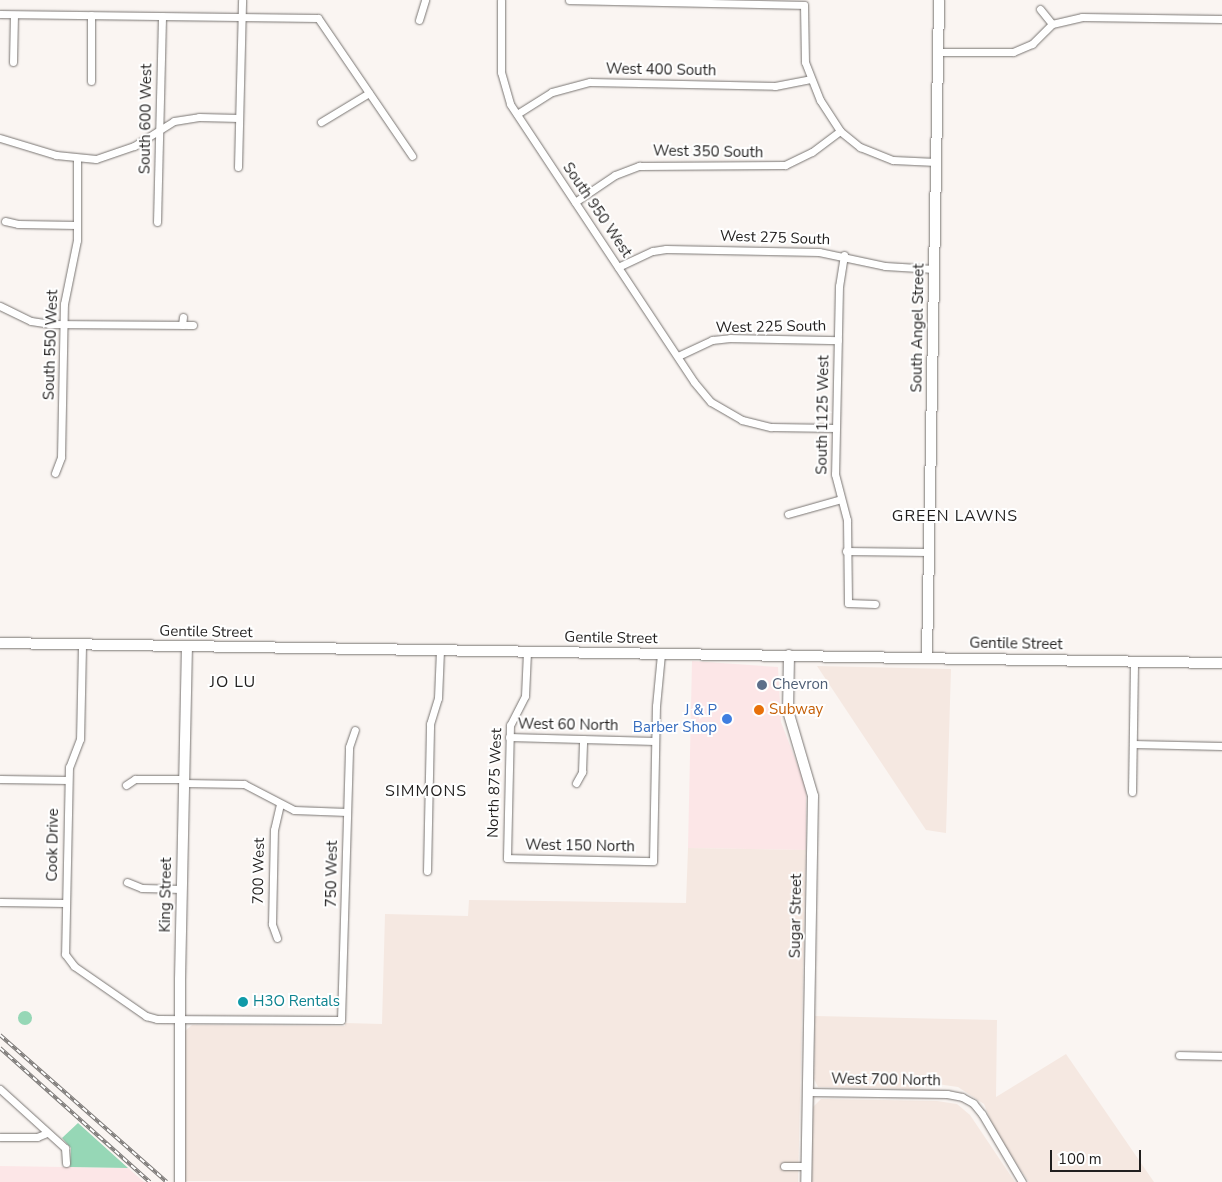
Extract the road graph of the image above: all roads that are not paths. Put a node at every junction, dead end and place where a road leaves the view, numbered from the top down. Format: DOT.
graph roads {
  1 [pos="242,0"];
  2 [pos="425,0"];
  3 [pos="502,0"];
  4 [pos="569,0"];
  5 [pos="939,0"];
  6 [pos="1040,9"];
  7 [pos="0,14"];
  8 [pos="14,14"];
  9 [pos="91,15"];
  10 [pos="162,16"];
  11 [pos="242,17"];
  12 [pos="1222,19"];
  13 [pos="419,20"];
  14 [pos="1052,24"];
  15 [pos="938,52"];
  16 [pos="13,62"];
  17 [pos="810,79"];
  18 [pos="91,81"];
  19 [pos="369,93"];
  20 [pos="517,114"];
  21 [pos="240,118"];
  22 [pos="321,122"];
  23 [pos="160,130"];
  24 [pos="840,131"];
  25 [pos="0,138"];
  26 [pos="412,156"];
  27 [pos="77,159"];
  28 [pos="936,162"];
  29 [pos="238,167"];
  30 [pos="574,202"];
  31 [pos="5,220"];
  32 [pos="157,222"];
  33 [pos="77,224"];
  34 [pos="844,255"];
  35 [pos="618,267"];
  36 [pos="934,269"];
  37 [pos="0,306"];
  38 [pos="182,317"];
  39 [pos="64,324"];
  40 [pos="182,325"];
  41 [pos="193,325"];
  42 [pos="838,340"];
  43 [pos="678,356"];
  44 [pos="836,428"];
  45 [pos="55,473"];
  46 [pos="841,499"];
  47 [pos="788,514"];
  48 [pos="846,551"];
  49 [pos="929,552"];
  50 [pos="875,604"];
  51 [pos="0,644"];
  52 [pos="82,646"];
  53 [pos="187,647"];
  54 [pos="440,651"];
  55 [pos="527,652"];
  56 [pos="662,654"];
  57 [pos="789,655"];
  58 [pos="927,657"];
  59 [pos="1134,662"];
  60 [pos="1222,663"];
  61 [pos="355,730"];
  62 [pos="509,737"];
  63 [pos="583,739"];
  64 [pos="656,740"];
  65 [pos="1133,744"];
  66 [pos="1222,746"];
  67 [pos="0,779"];
  68 [pos="68,780"];
  69 [pos="184,781"];
  70 [pos="576,783"];
  71 [pos="126,785"];
  72 [pos="1132,792"];
  73 [pos="280,805"];
  74 [pos="347,812"];
  75 [pos="507,858"];
  76 [pos="427,872"];
  77 [pos="127,882"];
  78 [pos="182,889"];
  79 [pos="0,902"];
  80 [pos="66,903"];
  81 [pos="277,938"];
  82 [pos="179,1018"];
  83 [pos="1178,1055"];
  84 [pos="1222,1056"];
  85 [pos="0,1089"];
  86 [pos="808,1092"];
  87 [pos="47,1133"];
  88 [pos="0,1137"];
  89 [pos="178,1144"];
  90 [pos="66,1163"];
  91 [pos="784,1166"];
  92 [pos="806,1166"];
  93 [pos="174,1182"];
  94 [pos="180,1182"];
  95 [pos="806,1182"];
  96 [pos="1022,1182"];
  1 -- 11 [label="street"];
  2 -- 13 [label="street"];
  3 -- 20 [label="street, South 950 West"];
  4 -- 17 [label="street"];
  5 -- 15 [label="main road, South Angel Street"];
  6 -- 14 [label="street"];
  7 -- 8 [label="street"];
  8 -- 9 [label="street"];
  8 -- 16 [label="street"];
  9 -- 10 [label="street"];
  9 -- 18 [label="street"];
  10 -- 11 [label="street"];
  10 -- 23 [label="street, South 600 West"];
  11 -- 19 [label="street"];
  11 -- 21 [label="street"];
  12 -- 14 [label="street"];
  14 -- 15 [label="street"];
  15 -- 28 [label="main road, South Angel Street"];
  17 -- 20 [label="street, West 400 South"];
  17 -- 24 [label="street"];
  19 -- 22 [label="street"];
  19 -- 26 [label="street"];
  20 -- 30 [label="street, South 950 West"];
  21 -- 23 [label="street"];
  21 -- 29 [label="street"];
  23 -- 27 [label="street"];
  23 -- 32 [label="street, South 600 West"];
  24 -- 28 [label="street"];
  24 -- 30 [label="street, West 350 South"];
  25 -- 27 [label="street"];
  27 -- 33 [label="street, South 550 West"];
  28 -- 36 [label="main road, South Angel Street"];
  30 -- 35 [label="street, South 950 West"];
  31 -- 33 [label="street"];
  33 -- 39 [label="street, South 550 West"];
  34 -- 35 [label="street, West 275 South"];
  34 -- 36 [label="street, West 275 South"];
  34 -- 42 [label="street, South 1125 West"];
  35 -- 43 [label="street, South 950 West"];
  36 -- 49 [label="main road, South Angel Street"];
  37 -- 39 [label="street"];
  38 -- 40 [label="street"];
  39 -- 40 [label="street"];
  39 -- 45 [label="street, South 550 West"];
  40 -- 41 [label="street"];
  42 -- 43 [label="street, West 225 South"];
  42 -- 44 [label="street, South 1125 West"];
  43 -- 44 [label="street, South 950 West"];
  44 -- 46 [label="street, South 1125 West"];
  46 -- 47 [label="street"];
  46 -- 48 [label="street, South 1125 West"];
  48 -- 49 [label="street"];
  48 -- 50 [label="street, South 1125 West"];
  49 -- 58 [label="main road, South Angel Street"];
  51 -- 52 [label="main road, Gentile Street"];
  52 -- 53 [label="main road, Gentile Street"];
  52 -- 68 [label="street, Cook Drive"];
  53 -- 54 [label="main road, Gentile Street"];
  53 -- 69 [label="main road, King Street"];
  54 -- 55 [label="main road, Gentile Street"];
  54 -- 76 [label="street"];
  55 -- 56 [label="main road, Gentile Street"];
  55 -- 62 [label="street, North 875 West"];
  56 -- 57 [label="main road, Gentile Street"];
  56 -- 64 [label="street"];
  57 -- 58 [label="main road, Gentile Street"];
  57 -- 86 [label="main road, Sugar Street"];
  58 -- 59 [label="main road, Gentile Street"];
  59 -- 60 [label="main road, Gentile Street"];
  59 -- 65 [label="street"];
  61 -- 74 [label="street, 750 West"];
  62 -- 63 [label="street, West 60 North"];
  62 -- 75 [label="street, North 875 West"];
  63 -- 64 [label="street, West 60 North"];
  63 -- 70 [label="street"];
  64 -- 75 [label="street, West 150 North"];
  65 -- 66 [label="street"];
  65 -- 72 [label="street"];
  67 -- 68 [label="street"];
  68 -- 80 [label="street, Cook Drive"];
  69 -- 71 [label="street"];
  69 -- 73 [label="street"];
  69 -- 78 [label="main road, King Street"];
  73 -- 74 [label="street"];
  73 -- 81 [label="street, 700 West"];
  74 -- 82 [label="street, 750 West"];
  77 -- 78 [label="street"];
  78 -- 82 [label="main road, King Street"];
  79 -- 80 [label="street"];
  80 -- 82 [label="street, Cook Drive"];
  82 -- 89 [label="main road, King Street"];
  83 -- 84 [label="street"];
  85 -- 87 [label="street"];
  86 -- 92 [label="main road, Sugar Street"];
  86 -- 96 [label="street, West 700 North"];
  87 -- 88 [label="street"];
  87 -- 90 [label="street"];
  89 -- 93 [label="main road, King Street"];
  89 -- 94 [label="main road, King Street"];
  91 -- 92 [label="street"];
  92 -- 95 [label="main road, Sugar Street"];
}
